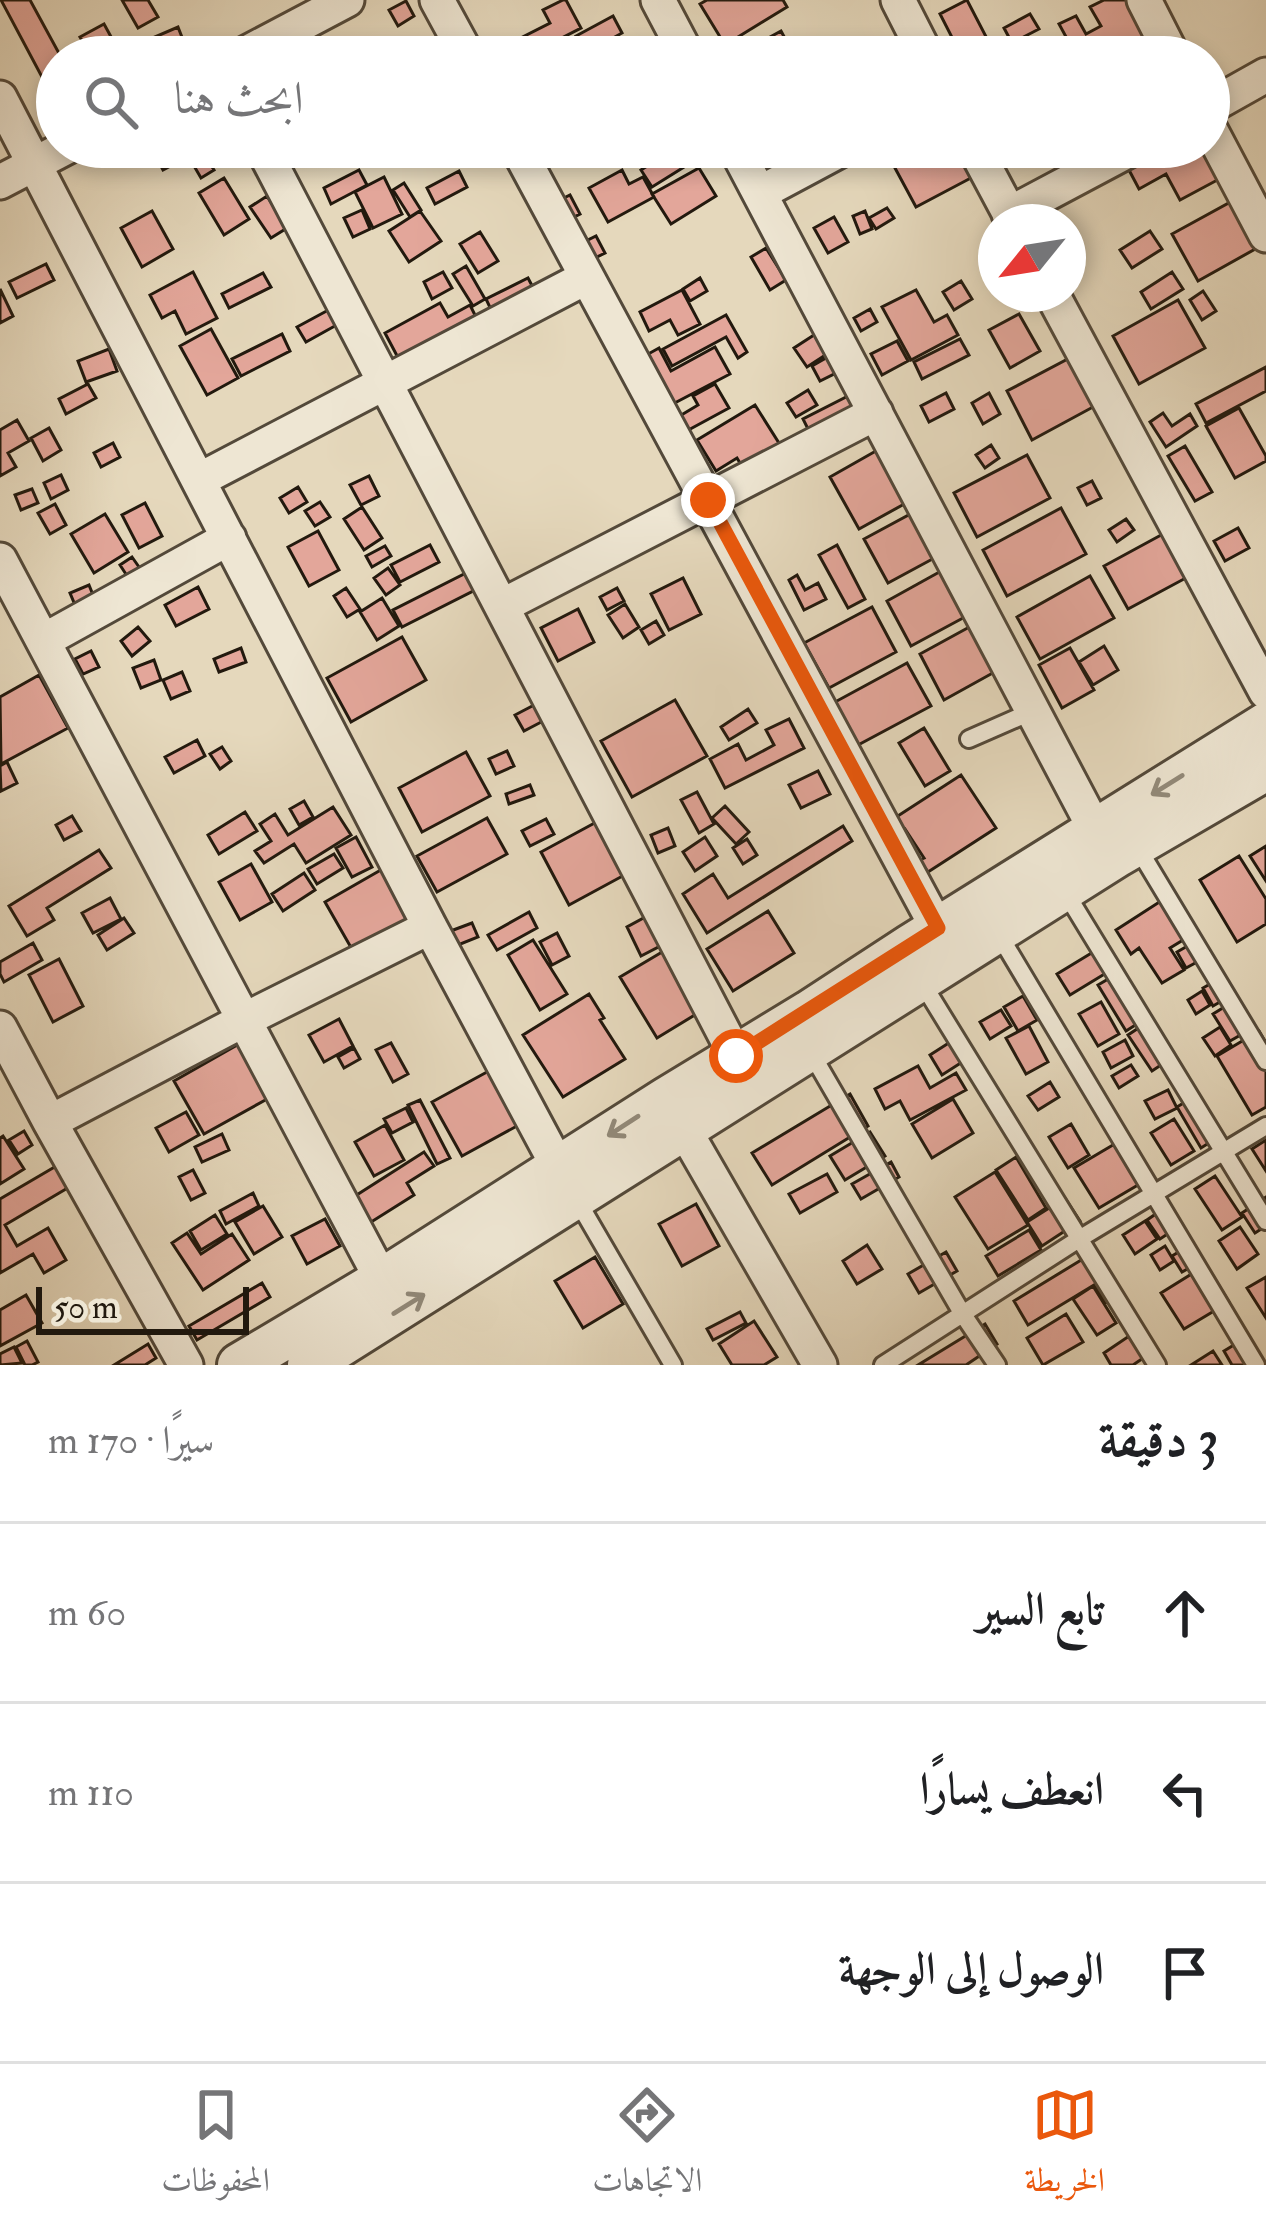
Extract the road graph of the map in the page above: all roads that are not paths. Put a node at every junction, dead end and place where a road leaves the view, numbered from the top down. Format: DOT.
graph roads {
  1 [pos="347,0"];
  2 [pos="437,0"];
  3 [pos="658,0"];
  4 [pos="898,0"];
  5 [pos="1144,0"];
  6 [pos="278,36"];
  7 [pos="457,36"];
  8 [pos="677,36"];
  9 [pos="916,36"];
  10 [pos="1162,36"];
  11 [pos="1266,76"];
  12 [pos="1230,96"];
  13 [pos="0,98"];
  14 [pos="34,164"];
  15 [pos="1230,167"];
  16 [pos="36,168"];
  17 [pos="36,168"];
  18 [pos="273,168"];
  19 [pos="528,168"];
  20 [pos="747,168"];
  21 [pos="807,168"];
  22 [pos="985,168"];
  23 [pos="1098,168"];
  24 [pos="0,182"];
  25 [pos="760,193"];
  26 [pos="1004,204"];
  27 [pos="1035,204"];
  28 [pos="1266,235"];
  29 [pos="587,277"];
  30 [pos="1062,312"];
  31 [pos="386,382"];
  32 [pos="876,413"];
  33 [pos="199,480"];
  34 [pos="708,500"];
  35 [pos="229,538"];
  36 [pos="0,560"];
  37 [pos="502,606"];
  38 [pos="43,641"];
  39 [pos="1266,692"];
  40 [pos="1033,711"];
  41 [pos="969,739"];
  42 [pos="1262,754"];
  43 [pos="1116,838"];
  44 [pos="1064,890"];
  45 [pos="430,927"];
  46 [pos="938,928"];
  47 [pos="998,932"];
  48 [pos="920,981"];
  49 [pos="242,1021"];
  50 [pos="0,1028"];
  51 [pos="809,1049"];
  52 [pos="736,1056"];
  53 [pos="1266,1061"];
  54 [pos="675,1114"];
  55 [pos="50,1122"];
  56 [pos="1266,1126"];
  57 [pos="1223,1152"];
  58 [pos="567,1184"];
  59 [pos="1154,1195"];
  60 [pos="1266,1221"];
  61 [pos="1078,1239"];
  62 [pos="382,1280"];
  63 [pos="962,1313"];
  64 [pos="669,1358"];
  65 [pos="186,1365"];
  66 [pos="239,1365"];
  67 [pos="309,1365"];
  68 [pos="650,1365"];
  69 [pos="820,1365"];
  70 [pos="883,1365"];
  71 [pos="997,1365"];
  72 [pos="1157,1365"];
  73 [pos="1256,1365"];
  1 -- 6 [label="street"];
  2 -- 7 [label="street"];
  3 -- 8 [label="street"];
  4 -- 9 [label="street"];
  5 -- 10 [label="street"];
  11 -- 12 [label="street"];
  13 -- 14 [label="street"];
  14 -- 16 [label="street"];
  14 -- 24 [label="street"];
  15 -- 28 [label="street"];
  17 -- 33 [label="street"];
  18 -- 31 [label="street"];
  19 -- 29 [label="street"];
  20 -- 25 [label="street"];
  21 -- 25 [label="street"];
  22 -- 26 [label="street"];
  23 -- 27 [label="street"];
  25 -- 32 [label="street"];
  29 -- 31 [label="street"];
  29 -- 34 [label="street"];
  30 -- 39 [label="street"];
  31 -- 33 [label="street"];
  31 -- 37 [label="street"];
  32 -- 34 [label="street"];
  32 -- 40 [label="street"];
  33 -- 35 [label="street"];
  34 -- 37 [label="street"];
  34 -- 46 [label="street"];
  35 -- 38 [label="street"];
  35 -- 45 [label="street"];
  36 -- 38 [label="street"];
  37 -- 52 [label="street"];
  38 -- 49 [label="street"];
  40 -- 41 [label="lane"];
  40 -- 43 [label="street"];
  42 -- 43 [label="street"];
  43 -- 44 [label="street"];
  43 -- 46 [label="street"];
  43 -- 53 [label="lane"];
  44 -- 47 [label="street"];
  44 -- 57 [label="lane"];
  45 -- 49 [label="street"];
  45 -- 58 [label="street"];
  46 -- 52 [label="street"];
  47 -- 48 [label="street"];
  47 -- 59 [label="lane"];
  48 -- 51 [label="street"];
  48 -- 61 [label="lane"];
  49 -- 55 [label="street"];
  49 -- 62 [label="street"];
  50 -- 55 [label="street"];
  51 -- 54 [label="street"];
  51 -- 63 [label="lane"];
  52 -- 54 [label="street"];
  54 -- 58 [label="street"];
  54 -- 69 [label="street"];
  55 -- 65 [label="street"];
  56 -- 57 [label="lane"];
  57 -- 59 [label="lane"];
  57 -- 60 [label="lane"];
  58 -- 62 [label="street"];
  58 -- 64 [label="lane"];
  67 -- 58 [label="street, one-way"];
  59 -- 61 [label="lane"];
  59 -- 73 [label="lane"];
  61 -- 63 [label="lane"];
  61 -- 72 [label="lane"];
  62 -- 66 [label="street"];
  63 -- 70 [label="lane"];
  63 -- 71 [label="lane"];
  64 -- 68 [label="lane"];
}
